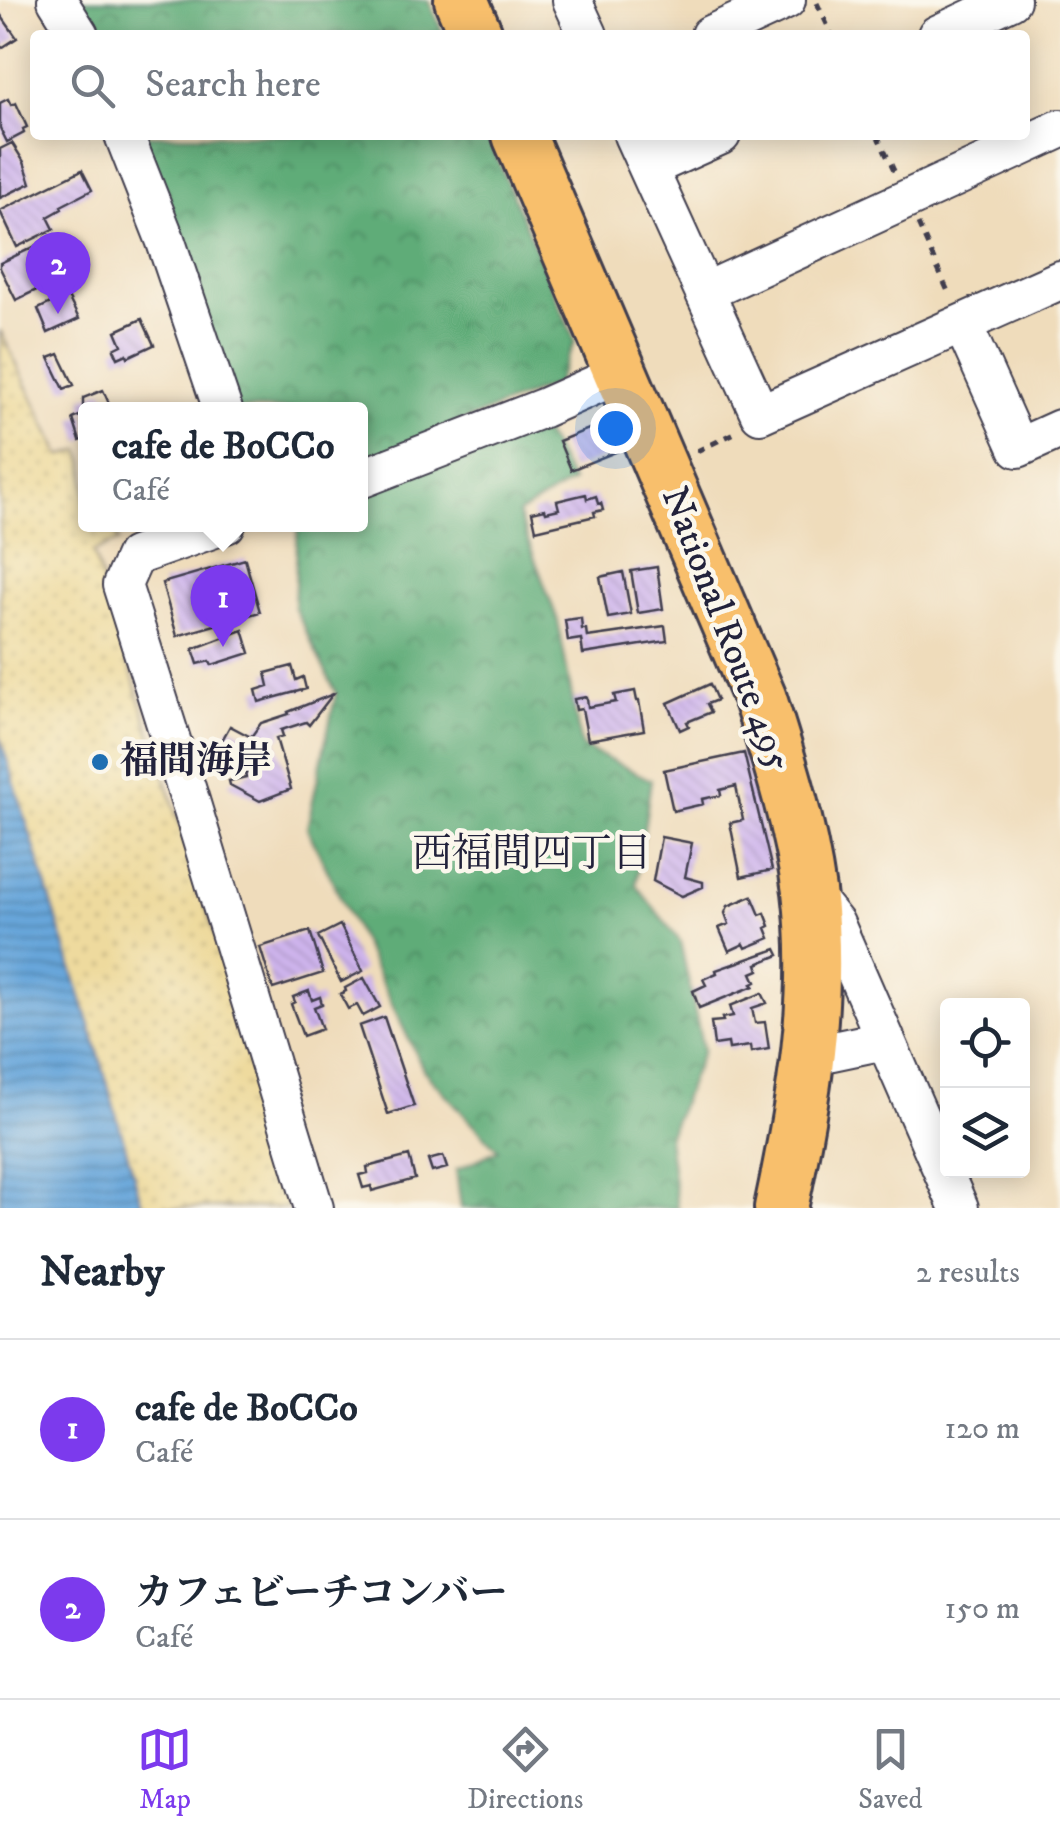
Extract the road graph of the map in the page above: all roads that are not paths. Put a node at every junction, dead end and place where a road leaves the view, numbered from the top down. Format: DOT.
graph roads {
  1 [pos="57,0"];
  2 [pos="461,0"];
  3 [pos="572,0"];
  4 [pos="786,0"];
  5 [pos="1011,0"];
  6 [pos="76,30"];
  7 [pos="474,30"];
  8 [pos="586,30"];
  9 [pos="721,30"];
  10 [pos="948,30"];
  11 [pos="1060,128"];
  12 [pos="126,140"];
  13 [pos="522,140"];
  14 [pos="695,140"];
  15 [pos="641,151"];
  16 [pos="1060,280"];
  17 [pos="705,292"];
  18 [pos="962,325"];
  19 [pos="622,373"];
  20 [pos="220,402"];
  21 [pos="1060,428"];
  22 [pos="368,477"];
  23 [pos="203,532"];
  24 [pos="808,891"];
  25 [pos="885,1040"];
  26 [pos="809,1056"];
  27 [pos="314,1208"];
  28 [pos="781,1208"];
  29 [pos="959,1208"];
  1 -- 6 [label="street"];
  2 -- 7 [label="highway"];
  3 -- 8 [label="street"];
  4 -- 9 [label="street"];
  5 -- 10 [label="street"];
  11 -- 17 [label="street"];
  12 -- 20 [label="street"];
  13 -- 19 [label="highway, National Route 495"];
  14 -- 15 [label="street"];
  15 -- 17 [label="street"];
  16 -- 18 [label="street"];
  17 -- 18 [label="street"];
  18 -- 21 [label="street"];
  19 -- 22 [label="street"];
  19 -- 24 [label="highway, National Route 495"];
  23 -- 27 [label="street"];
  24 -- 25 [label="street"];
  24 -- 26 [label="highway, National Route 495"];
  25 -- 26 [label="street"];
  25 -- 29 [label="street"];
  26 -- 28 [label="highway, National Route 495"];
}
